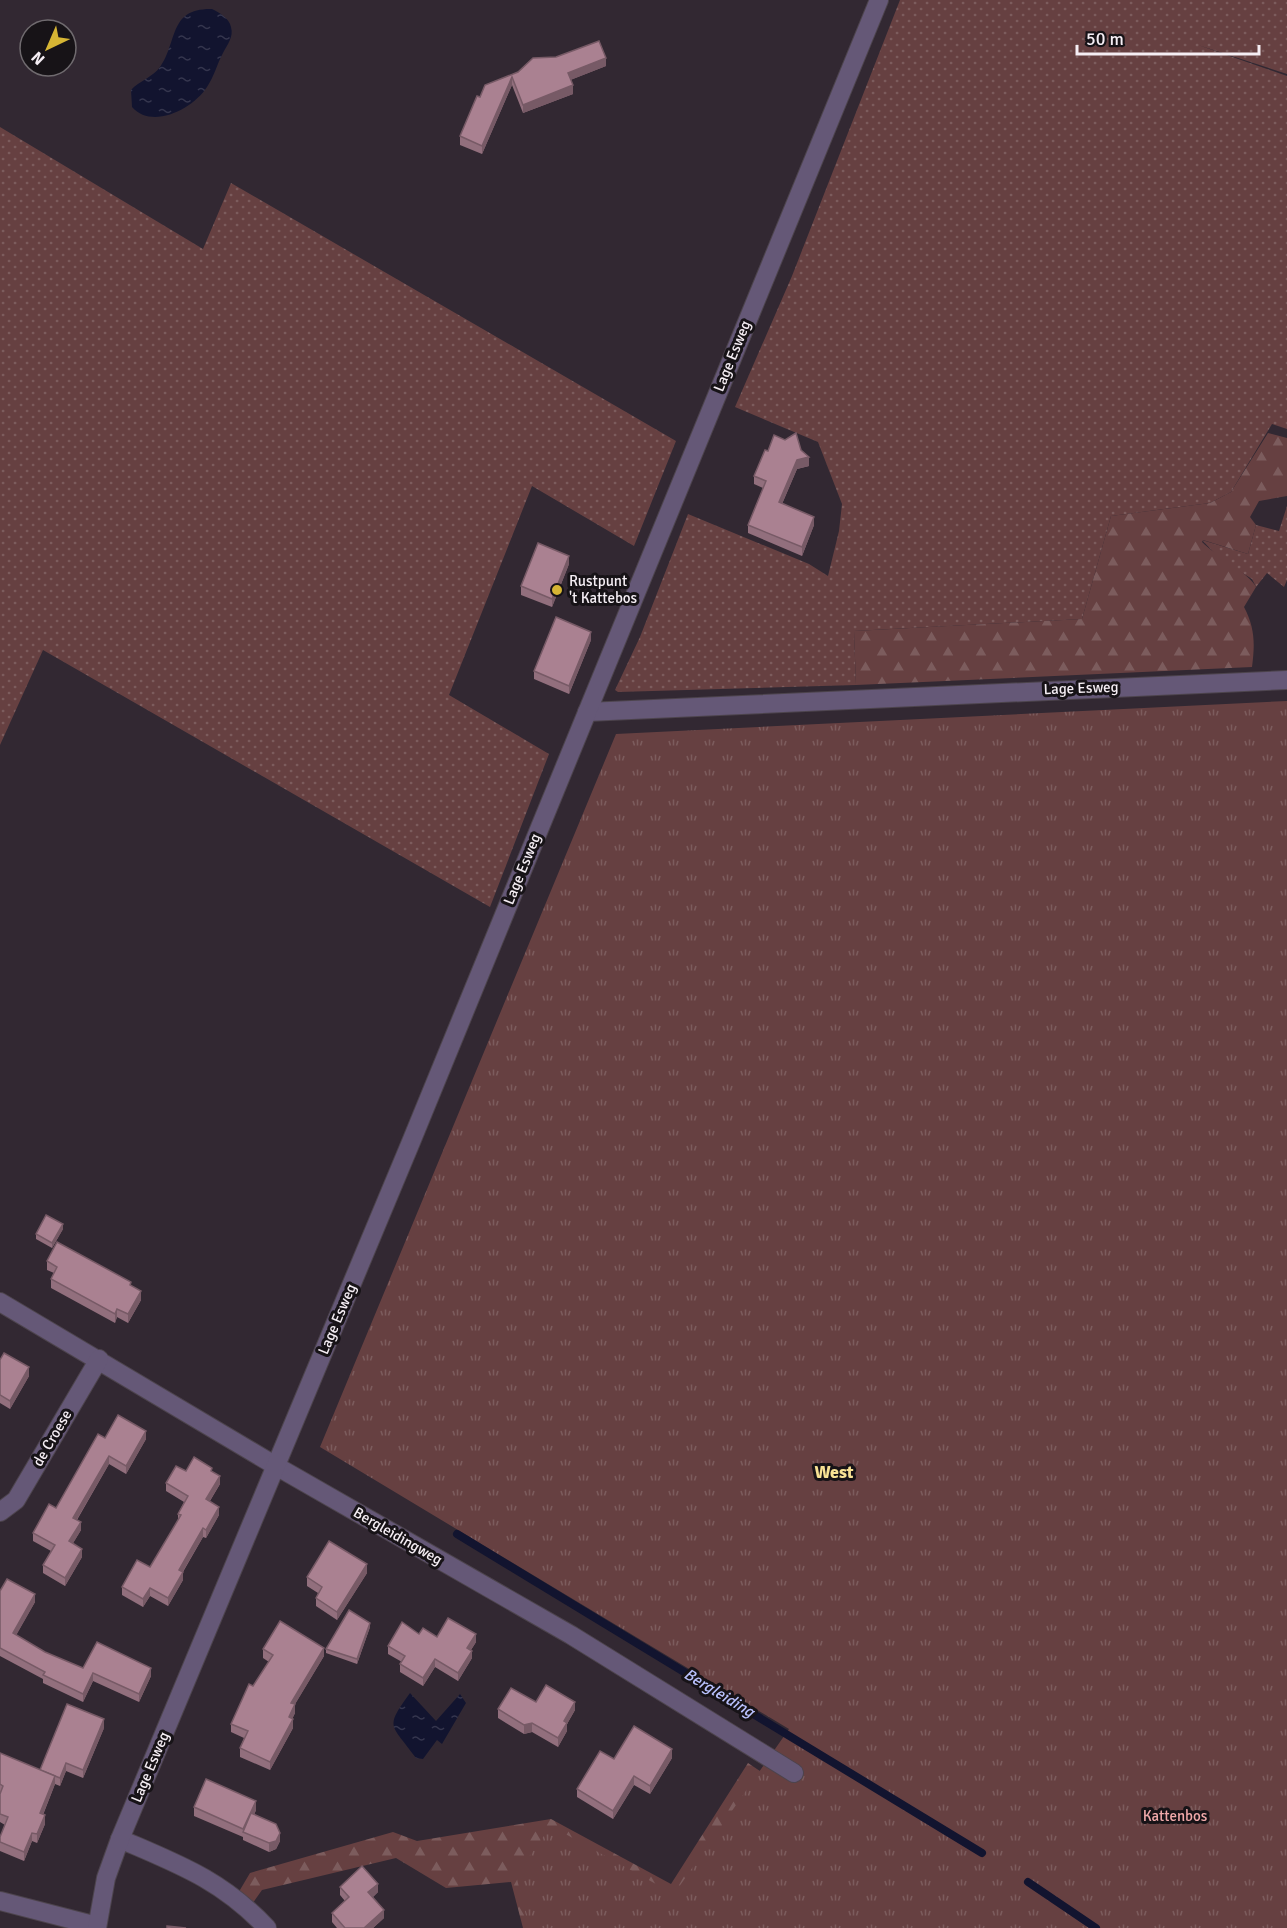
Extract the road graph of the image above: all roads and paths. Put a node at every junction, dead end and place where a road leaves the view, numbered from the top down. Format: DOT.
graph roads {
  1 [pos="879,0"];
  2 [pos="1287,680"];
  3 [pos="586,712"];
  4 [pos="0,1302"];
  5 [pos="99,1359"];
  6 [pos="276,1466"];
  7 [pos="0,1512"];
  8 [pos="794,1773"];
  9 [pos="120,1839"];
  10 [pos="0,1901"];
  11 [pos="97,1927"];
  12 [pos="267,1928"];
  1 -- 3 [label="street, Lage Esweg"];
  2 -- 3 [label="street, Lage Esweg"];
  3 -- 6 [label="street, Lage Esweg"];
  4 -- 5 [label="street, Bergleidingweg"];
  5 -- 6 [label="street, Bergleidingweg"];
  5 -- 7 [label="street, de Croese"];
  6 -- 8 [label="street, Bergleidingweg"];
  6 -- 9 [label="street, Lage Esweg"];
  9 -- 11 [label="street, Lage Esweg"];
  9 -- 12 [label="street"];
  10 -- 11 [label="street"];
}
